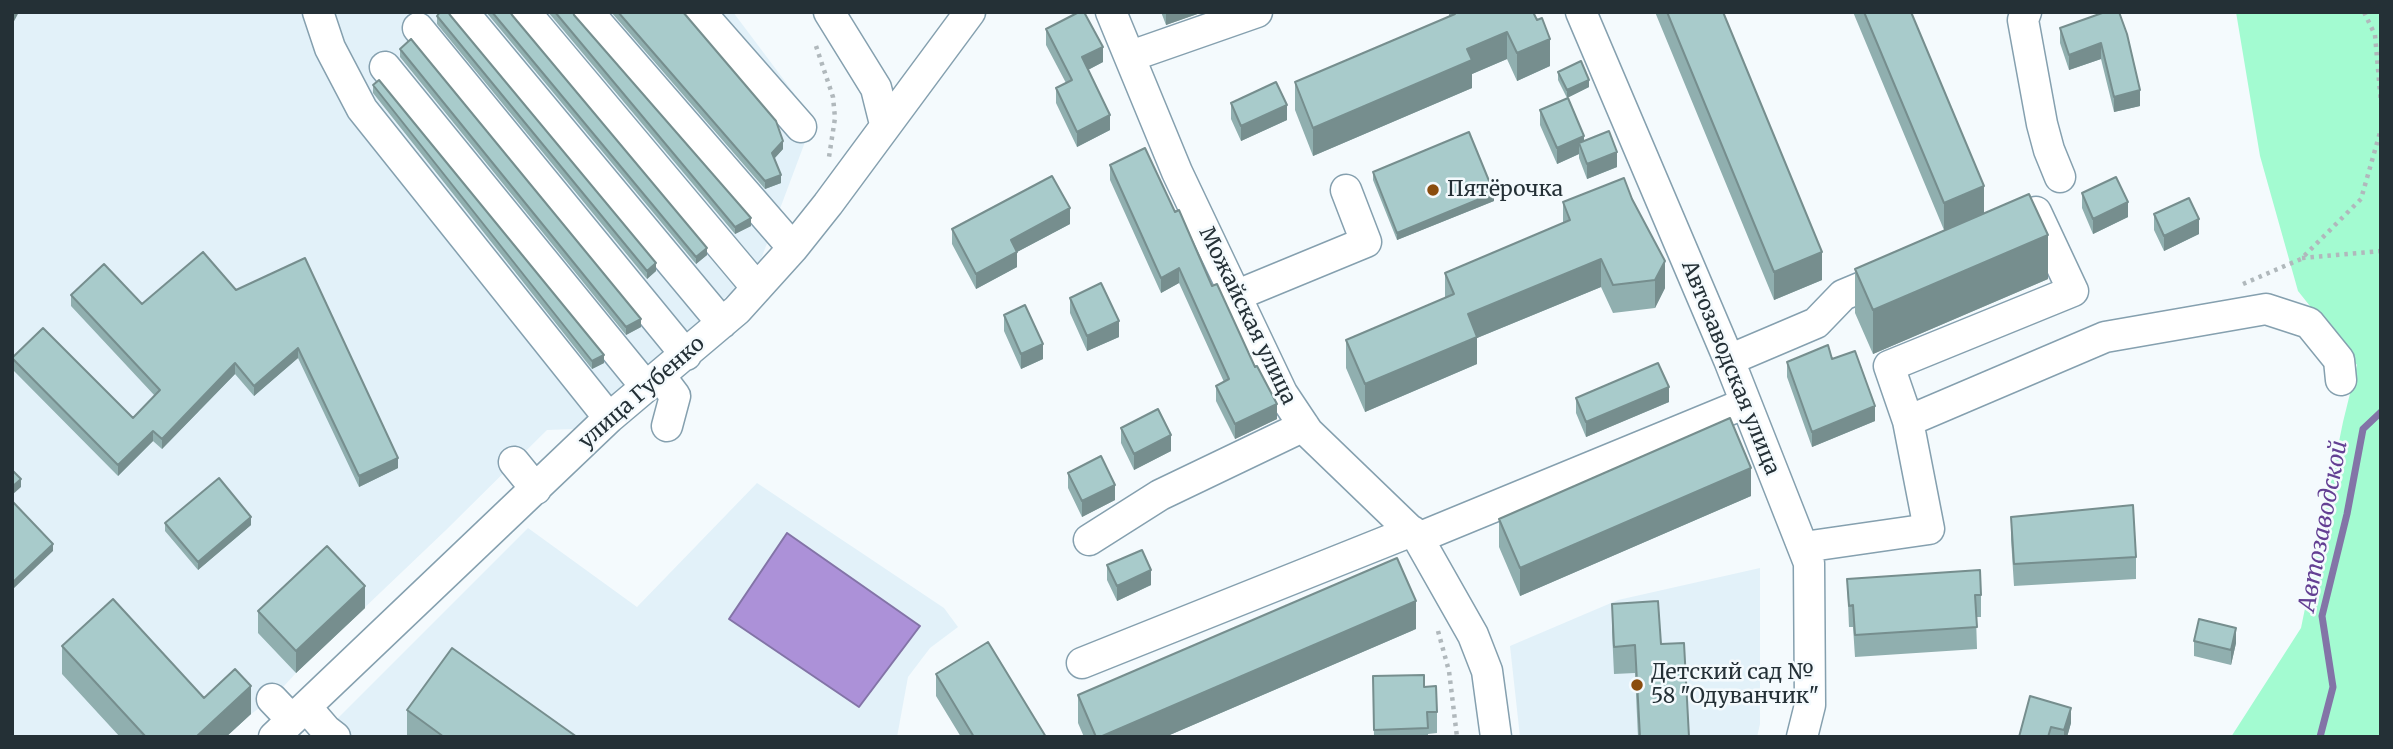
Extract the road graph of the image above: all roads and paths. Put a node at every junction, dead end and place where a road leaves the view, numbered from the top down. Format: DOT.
graph roads {
  1 [pos="318,12"];
  2 [pos="463,12"];
  3 [pos="525,12"];
  4 [pos="588,12"];
  5 [pos="700,12"];
  6 [pos="970,12"];
  7 [pos="1111,12"];
  8 [pos="1257,12"];
  9 [pos="1581,12"];
  10 [pos="2026,12"];
  11 [pos="2364,12"];
  12 [pos="821,24"];
  13 [pos="418,29"];
  14 [pos="1131,56"];
  15 [pos="385,67"];
  16 [pos="2381,103"];
  17 [pos="885,124"];
  18 [pos="801,127"];
  19 [pos="2381,129"];
  20 [pos="840,165"];
  21 [pos="2060,177"];
  22 [pos="1346,190"];
  23 [pos="828,204"];
  24 [pos="1998,229"];
  25 [pos="793,248"];
  26 [pos="2381,251"];
  27 [pos="2301,258"];
  28 [pos="1920,262"];
  29 [pos="1337,270"];
  30 [pos="2241,285"];
  31 [pos="757,288"];
  32 [pos="1245,299"];
  33 [pos="722,323"];
  34 [pos="686,355"];
  35 [pos="1729,360"];
  36 [pos="2341,380"];
  37 [pos="653,382"];
  38 [pos="1746,403"];
  39 [pos="609,418"];
  40 [pos="1908,421"];
  41 [pos="667,426"];
  42 [pos="1304,426"];
  43 [pos="514,462"];
  44 [pos="536,489"];
  45 [pos="1415,534"];
  46 [pos="1089,540"];
  47 [pos="1804,547"];
  48 [pos="1436,620"];
  49 [pos="1082,663"];
  50 [pos="286,716"];
  51 [pos="335,737"];
  52 [pos="1457,737"];
  53 [pos="1496,737"];
  54 [pos="1802,737"];
  1 -- 39 [label="street"];
  2 -- 33 [label="street"];
  3 -- 31 [label="street"];
  4 -- 25 [label="street"];
  5 -- 18 [label="street"];
  6 -- 17 [label="street, улица Губенко"];
  7 -- 14 [label="street, Можайская улица"];
  8 -- 14 [label="street"];
  9 -- 35 [label="street, Автозаводская улица"];
  10 -- 21 [label="street"];
  11 -- 16 [label="path"];
  12 -- 17 [label="street"];
  12 -- 20 [label="path"];
  13 -- 34 [label="street"];
  14 -- 32 [label="street, Можайская улица"];
  15 -- 37 [label="street"];
  17 -- 20 [label="street, улица Губенко"];
  18 -- 20 [label="path"];
  19 -- 27 [label="path"];
  20 -- 23 [label="street, улица Губенко"];
  20 -- 23 [label="path"];
  22 -- 32 [label="street"];
  23 -- 25 [label="street, улица Губенко"];
  24 -- 40 [label="street"];
  25 -- 31 [label="street, улица Губенко"];
  26 -- 27 [label="path"];
  27 -- 30 [label="path"];
  28 -- 35 [label="street"];
  29 -- 32 [label="street"];
  31 -- 33 [label="street, улица Губенко"];
  32 -- 42 [label="street, Можайская улица"];
  33 -- 34 [label="street, улица Губенко"];
  34 -- 37 [label="street, улица Губенко"];
  35 -- 38 [label="street, Автозаводская улица"];
  36 -- 40 [label="street"];
  37 -- 39 [label="street, улица Губенко"];
  37 -- 41 [label="street"];
  38 -- 45 [label="street"];
  38 -- 47 [label="street, Автозаводская улица"];
  39 -- 44 [label="street, улица Губенко"];
  40 -- 47 [label="street"];
  42 -- 45 [label="street, Можайская улица"];
  42 -- 46 [label="street"];
  43 -- 44 [label="street"];
  44 -- 50 [label="street, улица Губенко"];
  45 -- 49 [label="street"];
  45 -- 53 [label="street, Можайская улица"];
  47 -- 54 [label="street, Автозаводская улица"];
  48 -- 52 [label="path"];
  50 -- 51 [label="street"];
}
